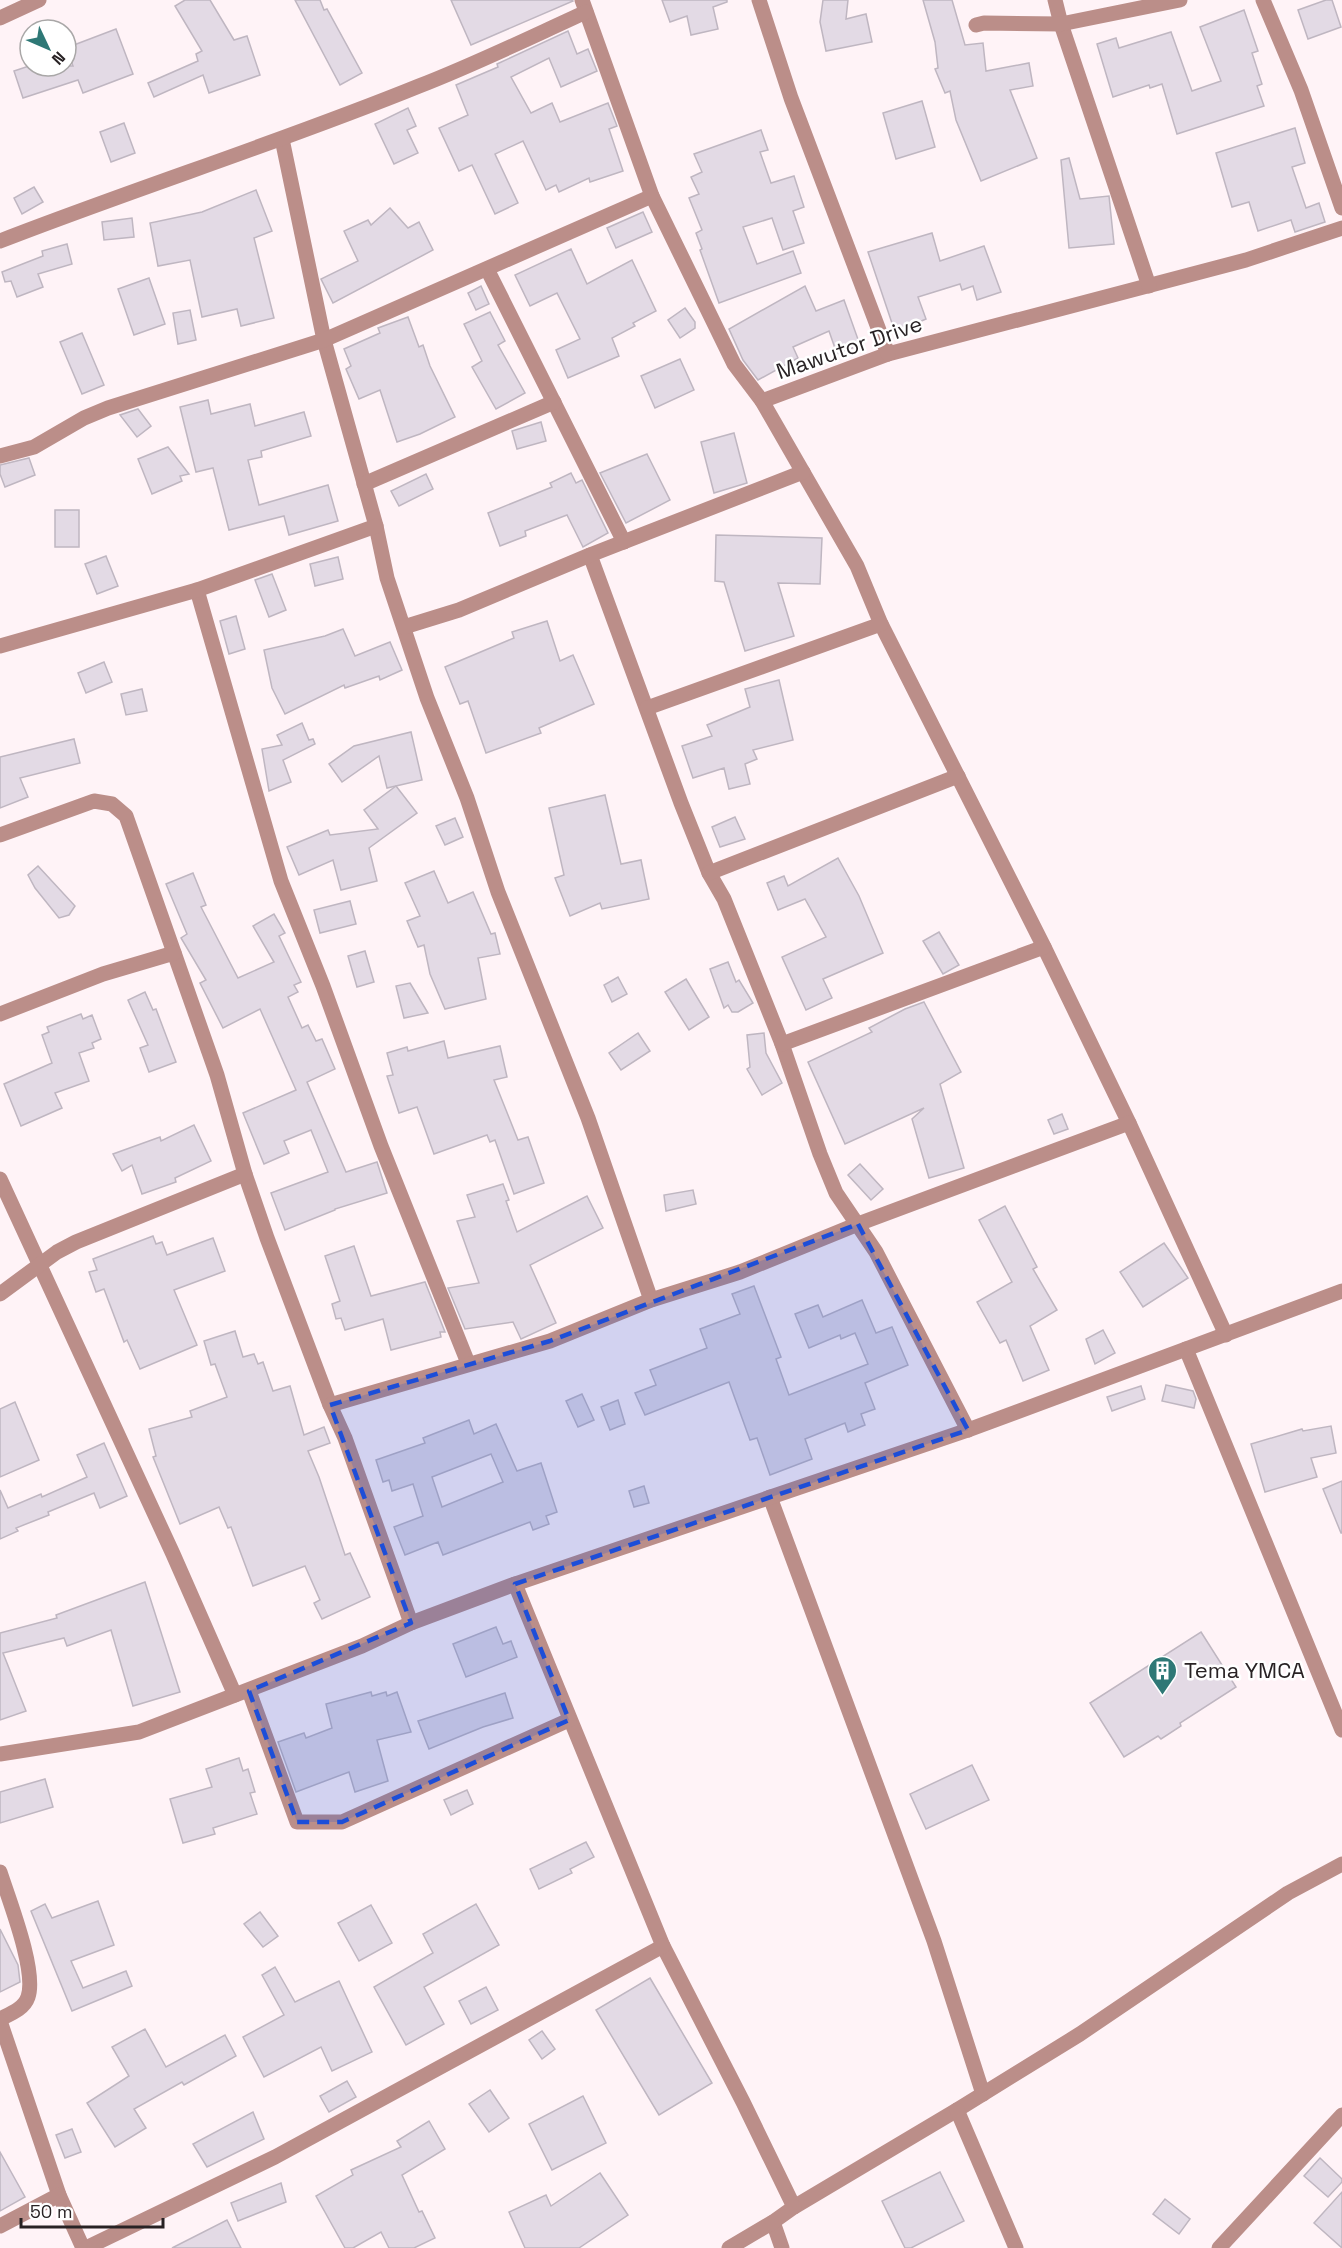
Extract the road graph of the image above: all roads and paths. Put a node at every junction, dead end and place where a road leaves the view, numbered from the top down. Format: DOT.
graph roads {
  1 [pos="39,0"];
  2 [pos="759,0"];
  3 [pos="1055,0"];
  4 [pos="1180,0"];
  5 [pos="1263,0"];
  6 [pos="584,6"];
  7 [pos="0,18"];
  8 [pos="1061,24"];
  9 [pos="975,25"];
  10 [pos="282,139"];
  11 [pos="652,196"];
  12 [pos="1342,208"];
  13 [pos="1342,228"];
  14 [pos="0,241"];
  15 [pos="488,269"];
  16 [pos="1149,285"];
  17 [pos="324,340"];
  18 [pos="888,354"];
  19 [pos="762,401"];
  20 [pos="554,402"];
  21 [pos="0,456"];
  22 [pos="803,472"];
  23 [pos="364,484"];
  24 [pos="376,526"];
  25 [pos="624,542"];
  26 [pos="590,555"];
  27 [pos="197,590"];
  28 [pos="881,624"];
  29 [pos="404,627"];
  30 [pos="0,646"];
  31 [pos="647,708"];
  32 [pos="958,776"];
  33 [pos="0,835"];
  34 [pos="709,873"];
  35 [pos="1044,947"];
  36 [pos="174,953"];
  37 [pos="0,1014"];
  38 [pos="782,1044"];
  39 [pos="1129,1123"];
  40 [pos="245,1173"];
  41 [pos="0,1179"];
  42 [pos="858,1224"];
  43 [pos="39,1266"];
  44 [pos="1342,1291"];
  45 [pos="0,1294"];
  46 [pos="651,1300"];
  47 [pos="1226,1335"];
  48 [pos="1186,1350"];
  49 [pos="468,1363"];
  50 [pos="330,1405"];
  51 [pos="968,1430"];
  52 [pos="770,1497"];
  53 [pos="514,1584"];
  54 [pos="411,1623"];
  55 [pos="242,1693"];
  56 [pos="569,1720"];
  57 [pos="1342,1730"];
  58 [pos="0,1755"];
  59 [pos="1342,1864"];
  60 [pos="0,1872"];
  61 [pos="663,1947"];
  62 [pos="0,2020"];
  63 [pos="983,2094"];
  64 [pos="957,2110"];
  65 [pos="1342,2115"];
  66 [pos="59,2195"];
  67 [pos="794,2207"];
  68 [pos="773,2222"];
  69 [pos="0,2226"];
  70 [pos="84,2248"];
  71 [pos="729,2248"];
  72 [pos="782,2248"];
  73 [pos="1016,2248"];
  74 [pos="1219,2248"];
  1 -- 7 [label="street"];
  2 -- 18 [label="street"];
  3 -- 8 [label="street"];
  4 -- 8 [label="street"];
  5 -- 12 [label="street"];
  6 -- 10 [label="street"];
  6 -- 11 [label="street, Mawutor Drive"];
  8 -- 9 [label="street"];
  8 -- 16 [label="street"];
  10 -- 14 [label="street"];
  10 -- 17 [label="street"];
  11 -- 15 [label="street"];
  11 -- 19 [label="street, Mawutor Drive"];
  13 -- 16 [label="street, Mawutor Drive"];
  15 -- 17 [label="street"];
  15 -- 20 [label="street"];
  16 -- 18 [label="street, Mawutor Drive"];
  17 -- 21 [label="street"];
  17 -- 23 [label="street"];
  18 -- 19 [label="street, Mawutor Drive"];
  19 -- 22 [label="street"];
  20 -- 23 [label="street"];
  20 -- 25 [label="street"];
  22 -- 25 [label="street"];
  22 -- 28 [label="street"];
  23 -- 24 [label="street"];
  24 -- 27 [label="street"];
  24 -- 29 [label="street"];
  25 -- 26 [label="street"];
  26 -- 29 [label="street"];
  26 -- 31 [label="street"];
  27 -- 30 [label="street"];
  27 -- 49 [label="street"];
  28 -- 31 [label="street"];
  28 -- 32 [label="street"];
  29 -- 46 [label="street"];
  31 -- 34 [label="street"];
  32 -- 34 [label="street"];
  32 -- 35 [label="street"];
  33 -- 36 [label="street"];
  34 -- 38 [label="street"];
  35 -- 38 [label="street"];
  35 -- 39 [label="street"];
  36 -- 37 [label="street"];
  36 -- 40 [label="street"];
  38 -- 42 [label="street"];
  39 -- 42 [label="street"];
  39 -- 47 [label="street"];
  40 -- 43 [label="street"];
  40 -- 50 [label="street"];
  41 -- 43 [label="street"];
  42 -- 46 [label="street"];
  42 -- 51 [label="street"];
  43 -- 45 [label="street"];
  43 -- 55 [label="street"];
  44 -- 47 [label="street"];
  46 -- 49 [label="street"];
  47 -- 48 [label="street"];
  48 -- 51 [label="street"];
  48 -- 57 [label="street"];
  49 -- 50 [label="street"];
  50 -- 54 [label="street"];
  51 -- 52 [label="street"];
  52 -- 53 [label="street"];
  52 -- 63 [label="street"];
  53 -- 54 [label="street"];
  53 -- 56 [label="street"];
  54 -- 55 [label="street"];
  55 -- 56 [label="street"];
  55 -- 58 [label="street"];
  56 -- 61 [label="street"];
  59 -- 63 [label="street"];
  60 -- 62 [label="street"];
  61 -- 67 [label="street"];
  61 -- 70 [label="street"];
  62 -- 66 [label="street"];
  63 -- 64 [label="street"];
  64 -- 67 [label="street"];
  64 -- 73 [label="street"];
  65 -- 74 [label="street"];
  66 -- 69 [label="street"];
  66 -- 70 [label="street"];
  67 -- 68 [label="street"];
  68 -- 71 [label="street"];
  68 -- 72 [label="street"];
}
